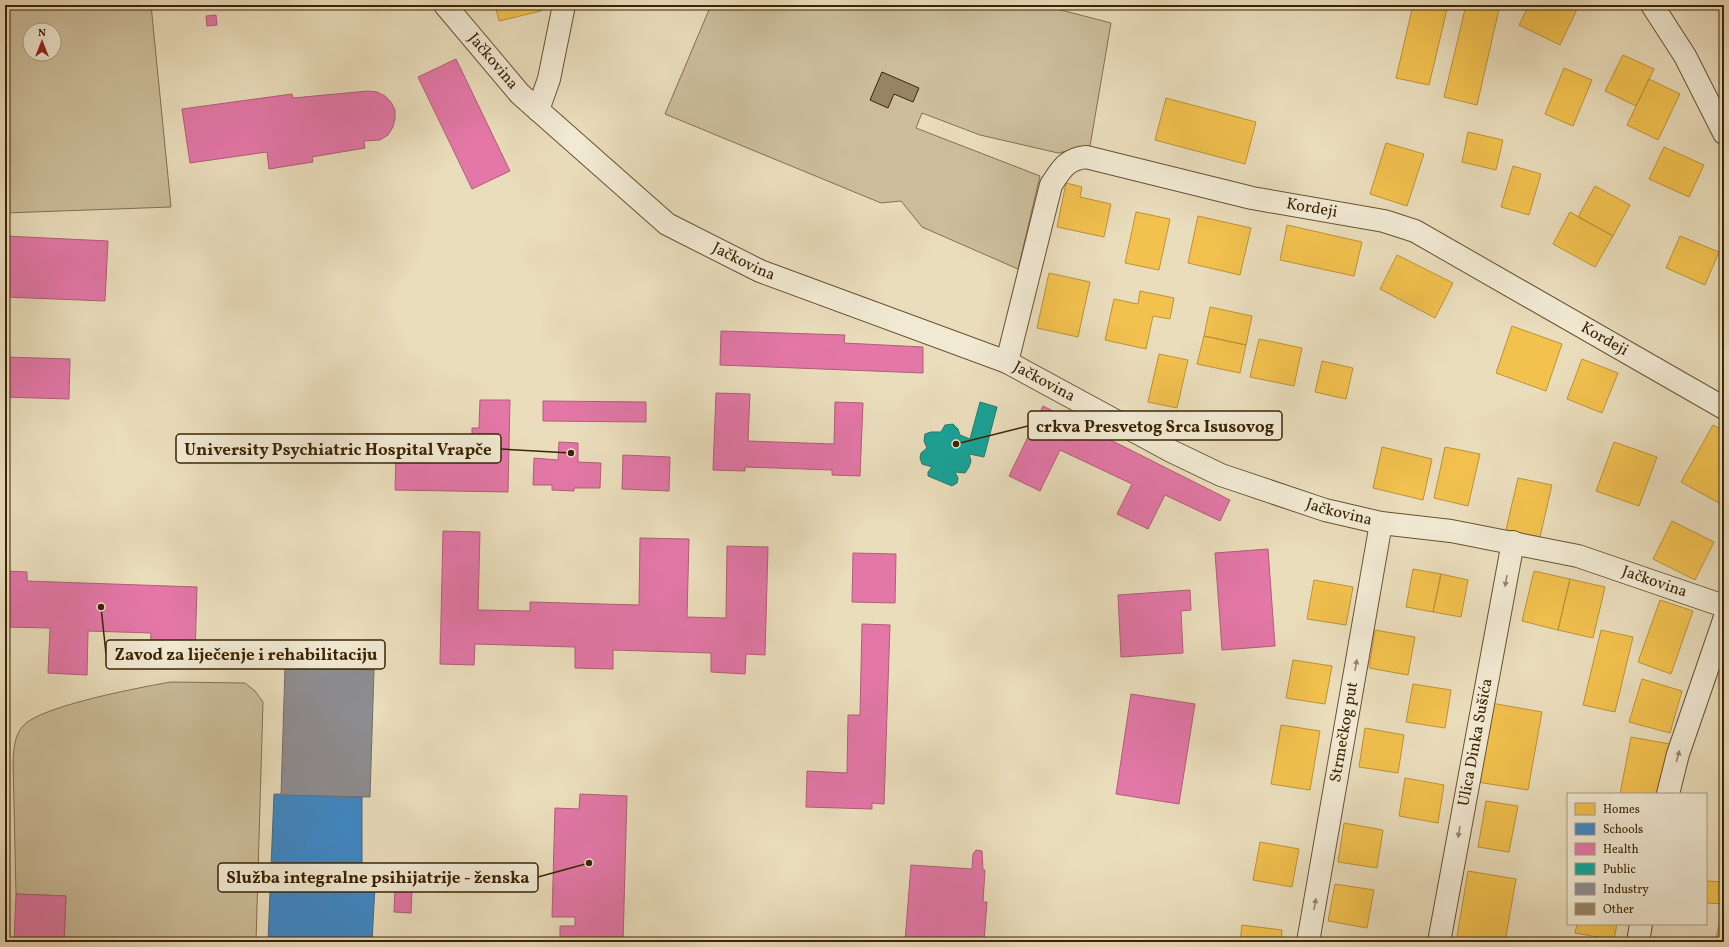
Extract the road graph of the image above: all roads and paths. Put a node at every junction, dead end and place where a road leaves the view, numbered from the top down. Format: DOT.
graph roads {
  1 [pos="445,5"];
  2 [pos="564,5"];
  3 [pos="1652,5"];
  4 [pos="538,110"];
  5 [pos="1724,134"];
  6 [pos="1008,362"];
  7 [pos="1724,408"];
  8 [pos="1381,523"];
  9 [pos="1513,542"];
  10 [pos="1724,606"];
  11 [pos="1724,620"];
  12 [pos="1668,793"];
  13 [pos="1641,925"];
  14 [pos="1308,942"];
  15 [pos="1439,942"];
  16 [pos="1638,942"];
  1 -- 4 [label="street, Jačkovina"];
  2 -- 4 [label="street"];
  3 -- 5 [label="street"];
  4 -- 6 [label="street, Jačkovina"];
  6 -- 7 [label="street, Kordeji"];
  6 -- 8 [label="street, Jačkovina"];
  8 -- 9 [label="street, Jačkovina"];
  14 -- 8 [label="street, Strmečkog put, one-way"];
  9 -- 10 [label="street, Jačkovina"];
  9 -- 15 [label="street, Ulica Dinka Sušića, one-way"];
  12 -- 11 [label="street, one-way"];
  13 -- 16 [label="street"];
}
